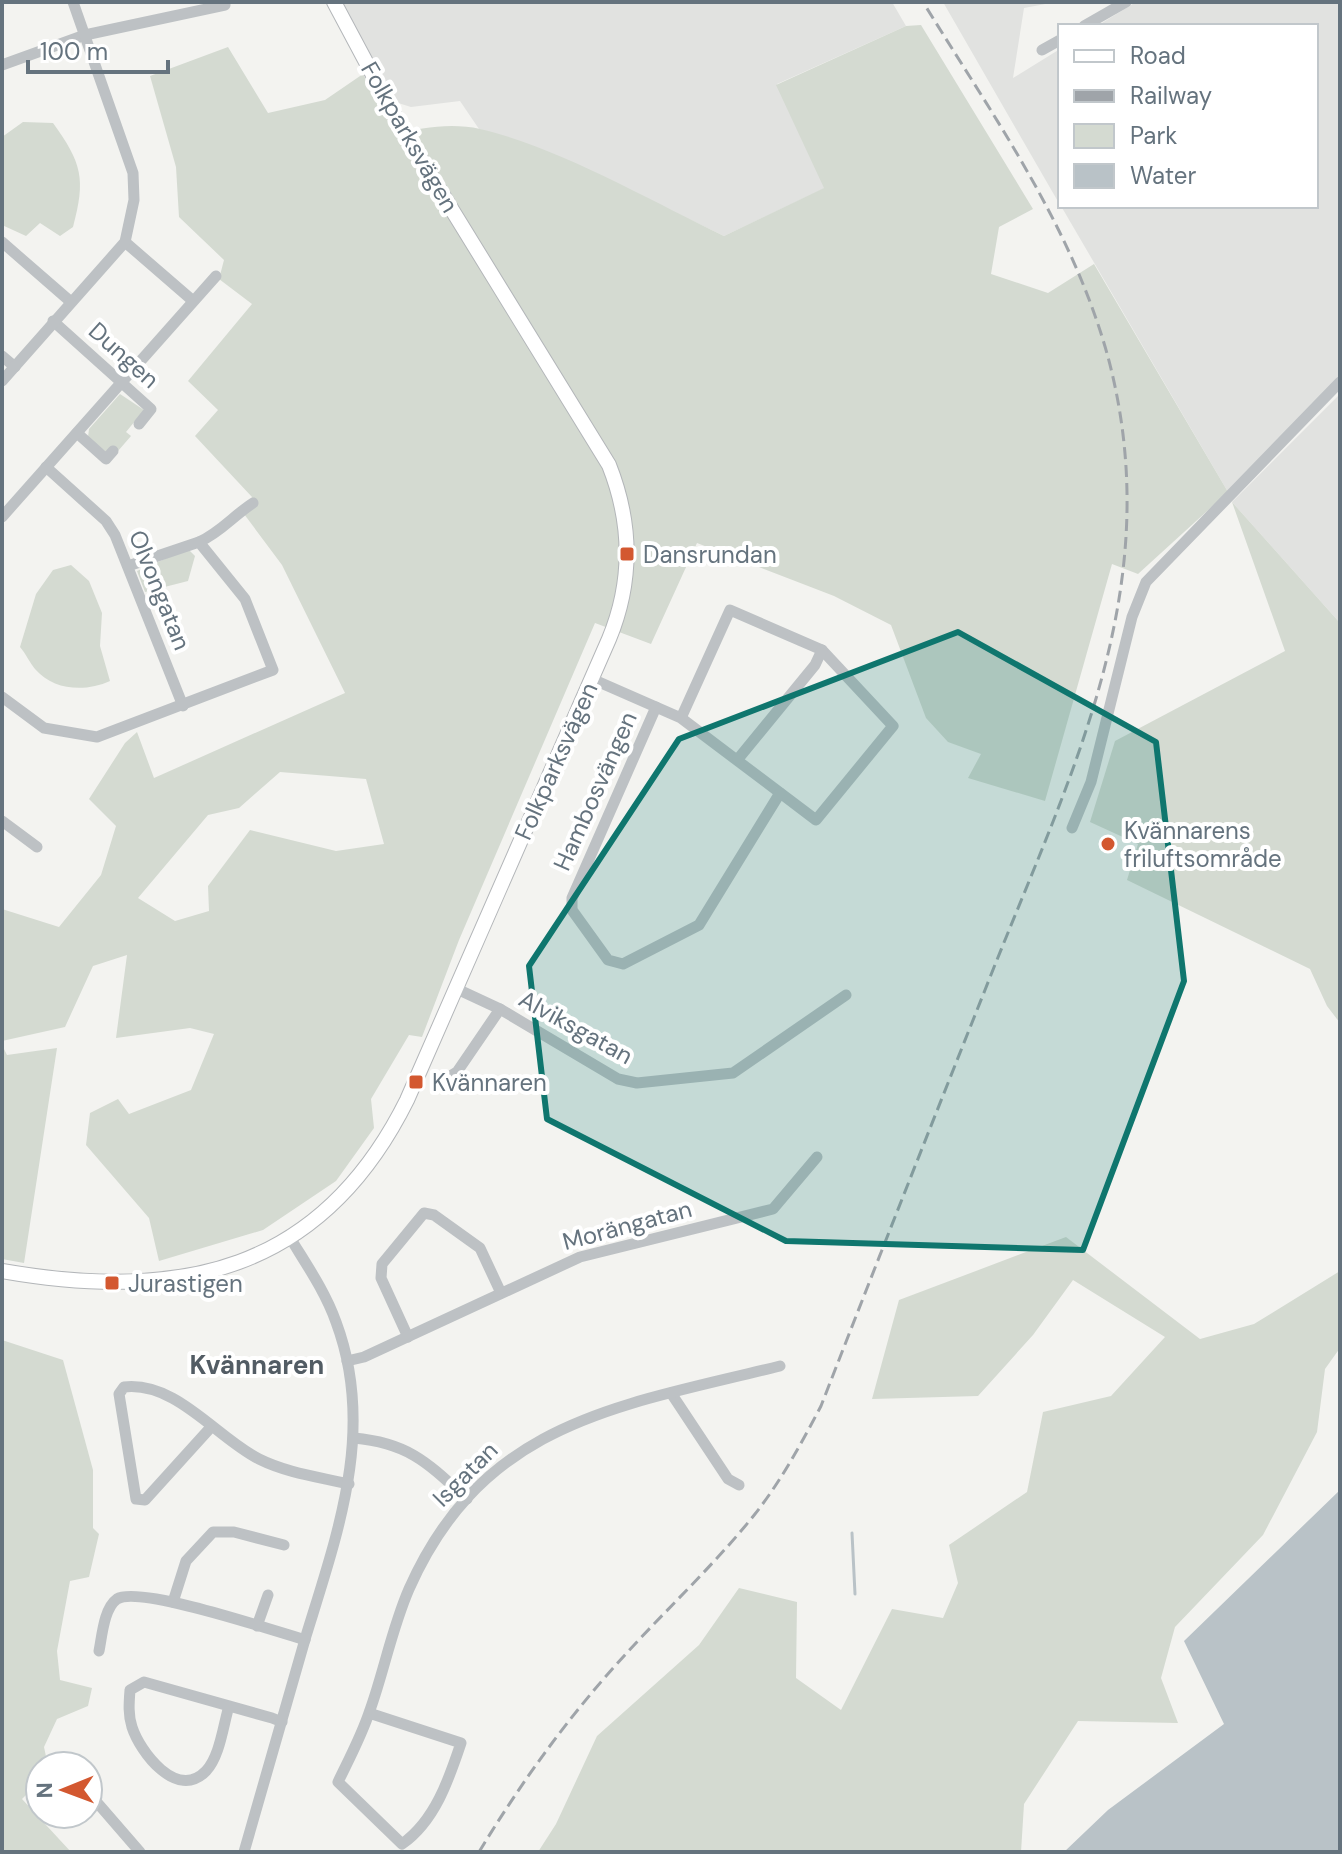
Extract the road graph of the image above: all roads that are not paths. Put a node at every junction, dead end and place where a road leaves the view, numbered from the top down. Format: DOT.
graph roads {
  1 [pos="73,2"];
  2 [pos="334,2"];
  3 [pos="1126,2"];
  4 [pos="225,5"];
  5 [pos="1088,24"];
  6 [pos="85,35"];
  7 [pos="1058,41"];
  8 [pos="1042,50"];
  9 [pos="2,65"];
  10 [pos="2,242"];
  11 [pos="125,242"];
  12 [pos="216,276"];
  13 [pos="192,300"];
  14 [pos="71,302"];
  15 [pos="53,321"];
  16 [pos="2,356"];
  17 [pos="15,367"];
  18 [pos="2,381"];
  19 [pos="121,382"];
  20 [pos="1340,382"];
  21 [pos="139,424"];
  22 [pos="77,433"];
  23 [pos="113,451"];
  24 [pos="46,467"];
  25 [pos="253,503"];
  26 [pos="2,517"];
  27 [pos="199,542"];
  28 [pos="128,566"];
  29 [pos="822,650"];
  30 [pos="592,679"];
  31 [pos="2,697"];
  32 [pos="183,706"];
  33 [pos="656,707"];
  34 [pos="681,718"];
  35 [pos="738,759"];
  36 [pos="780,793"];
  37 [pos="2,821"];
  38 [pos="1072,828"];
  39 [pos="37,847"];
  40 [pos="457,989"];
  41 [pos="846,995"];
  42 [pos="500,1009"];
  43 [pos="444,1080"];
  44 [pos="817,1157"];
  45 [pos="289,1236"];
  46 [pos="2,1271"];
  47 [pos="501,1293"];
  48 [pos="408,1337"];
  49 [pos="347,1361"];
  50 [pos="780,1366"];
  51 [pos="671,1393"];
  52 [pos="212,1426"];
  53 [pos="354,1438"];
  54 [pos="349,1484"];
  55 [pos="739,1485"];
  56 [pos="467,1499"];
  57 [pos="284,1545"];
  58 [pos="268,1595"];
  59 [pos="173,1602"];
  60 [pos="257,1626"];
  61 [pos="305,1640"];
  62 [pos="99,1651"];
  63 [pos="229,1706"];
  64 [pos="369,1713"];
  65 [pos="282,1722"];
  66 [pos="104,1810"];
  67 [pos="140,1852"];
  68 [pos="244,1852"];
  1 -- 6 [label="street"];
  2 -- 30 [label="main road, Folkparksvägen"];
  3 -- 5 [label="street"];
  4 -- 6 [label="street"];
  6 -- 9 [label="street"];
  6 -- 11 [label="street"];
  7 -- 8 [label="street"];
  10 -- 14 [label="street"];
  11 -- 13 [label="street"];
  11 -- 14 [label="street"];
  12 -- 13 [label="street"];
  13 -- 19 [label="street"];
  14 -- 15 [label="street"];
  15 -- 17 [label="street"];
  15 -- 19 [label="street, Dungen"];
  16 -- 17 [label="street"];
  17 -- 18 [label="street"];
  19 -- 21 [label="street, Dungen"];
  19 -- 22 [label="street"];
  20 -- 38 [label="street"];
  22 -- 23 [label="street"];
  22 -- 24 [label="street"];
  24 -- 26 [label="street"];
  24 -- 28 [label="street, Olvongatan"];
  25 -- 27 [label="street"];
  27 -- 28 [label="street"];
  27 -- 32 [label="street"];
  28 -- 32 [label="street, Olvongatan"];
  29 -- 34 [label="street"];
  29 -- 35 [label="street"];
  29 -- 36 [label="street"];
  30 -- 33 [label="street"];
  30 -- 40 [label="main road, Folkparksvägen"];
  31 -- 32 [label="street"];
  33 -- 34 [label="street"];
  33 -- 36 [label="street, Hambosvängen"];
  34 -- 35 [label="street"];
  35 -- 36 [label="street"];
  37 -- 39 [label="street"];
  40 -- 42 [label="street, Alviksgatan"];
  40 -- 45 [label="main road, Folkparksvägen"];
  41 -- 42 [label="street, Alviksgatan"];
  42 -- 43 [label="street, Alviksgatan"];
  44 -- 47 [label="street, Morängatan"];
  45 -- 46 [label="main road, Folkparksvägen"];
  45 -- 49 [label="street"];
  47 -- 48 [label="street, Morängatan"];
  47 -- 48 [label="street"];
  48 -- 49 [label="street, Morängatan"];
  49 -- 53 [label="street"];
  50 -- 51 [label="street, Isgatan"];
  51 -- 55 [label="street"];
  51 -- 56 [label="street, Isgatan"];
  52 -- 52 [label="street"];
  52 -- 54 [label="street"];
  53 -- 54 [label="street"];
  53 -- 56 [label="street"];
  54 -- 61 [label="street"];
  56 -- 64 [label="street, Isgatan"];
  57 -- 59 [label="street"];
  58 -- 60 [label="street"];
  59 -- 60 [label="street"];
  59 -- 62 [label="street"];
  60 -- 61 [label="street"];
  61 -- 65 [label="street"];
  63 -- 63 [label="street"];
  63 -- 65 [label="street"];
  64 -- 64 [label="street, Isgatan"];
  65 -- 68 [label="street"];
  66 -- 67 [label="street"];
}
